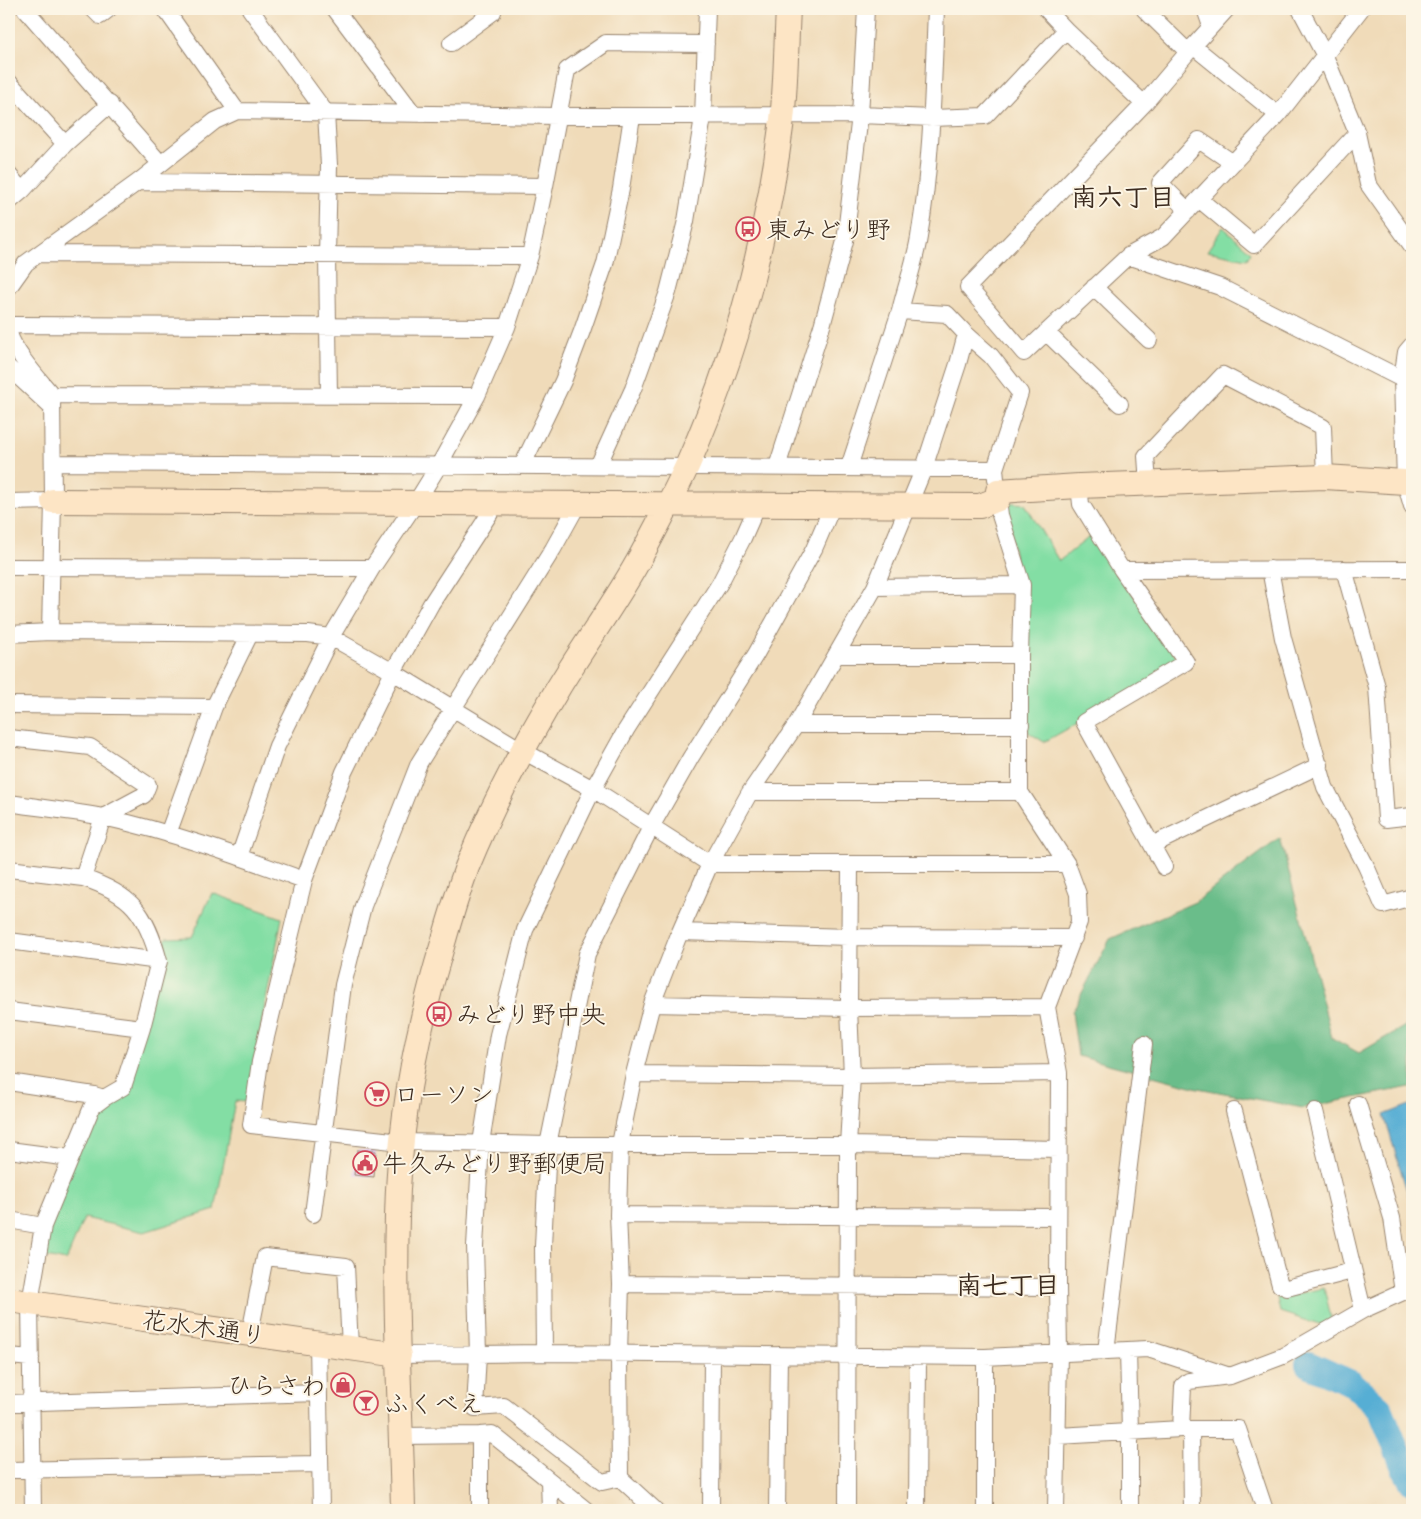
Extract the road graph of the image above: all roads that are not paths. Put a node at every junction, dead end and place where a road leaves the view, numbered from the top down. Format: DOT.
graph roads {
  1 [pos="25,9"];
  2 [pos="93,9"];
  3 [pos="110,9"];
  4 [pos="165,9"];
  5 [pos="250,9"];
  6 [pos="335,9"];
  7 [pos="707,9"];
  8 [pos="788,9"];
  9 [pos="866,9"];
  10 [pos="936,9"];
  11 [pos="1046,9"];
  12 [pos="1144,9"];
  13 [pos="1205,9"];
  14 [pos="1227,9"];
  15 [pos="1300,9"];
  16 [pos="1361,9"];
  17 [pos="494,10"];
  18 [pos="1211,26"];
  19 [pos="1066,30"];
  20 [pos="451,43"];
  21 [pos="706,44"];
  22 [pos="1190,49"];
  23 [pos="1325,56"];
  24 [pos="9,82"];
  25 [pos="110,104"];
  26 [pos="1144,104"];
  27 [pos="237,111"];
  28 [pos="326,113"];
  29 [pos="413,113"];
  30 [pos="860,115"];
  31 [pos="1278,115"];
  32 [pos="558,116"];
  33 [pos="632,116"];
  34 [pos="782,116"];
  35 [pos="703,117"];
  36 [pos="932,118"];
  37 [pos="1357,133"];
  38 [pos="65,144"];
  39 [pos="160,163"];
  40 [pos="1233,164"];
  41 [pos="9,175"];
  42 [pos="138,182"];
  43 [pos="328,184"];
  44 [pos="545,186"];
  45 [pos="22,191"];
  46 [pos="9,202"];
  47 [pos="1194,205"];
  48 [pos="1412,246"];
  49 [pos="39,254"];
  50 [pos="327,256"];
  51 [pos="530,256"];
  52 [pos="1128,256"];
  53 [pos="9,287"];
  54 [pos="1094,287"];
  55 [pos="900,311"];
  56 [pos="9,325"];
  57 [pos="328,327"];
  58 [pos="507,327"];
  59 [pos="1046,332"];
  60 [pos="9,333"];
  61 [pos="966,334"];
  62 [pos="1149,340"];
  63 [pos="1412,346"];
  64 [pos="9,368"];
  65 [pos="1402,379"];
  66 [pos="329,395"];
  67 [pos="477,396"];
  68 [pos="52,401"];
  69 [pos="1120,404"];
  70 [pos="53,463"];
  71 [pos="438,465"];
  72 [pos="522,466"];
  73 [pos="598,466"];
  74 [pos="687,467"];
  75 [pos="777,467"];
  76 [pos="849,467"];
  77 [pos="924,468"];
  78 [pos="1325,477"];
  79 [pos="1405,482"];
  80 [pos="1148,484"];
  81 [pos="997,486"];
  82 [pos="1079,486"];
  83 [pos="53,501"];
  84 [pos="9,502"];
  85 [pos="415,504"];
  86 [pos="496,504"];
  87 [pos="578,504"];
  88 [pos="667,504"];
  89 [pos="758,504"];
  90 [pos="833,505"];
  91 [pos="910,505"];
  92 [pos="1412,506"];
  93 [pos="52,567"];
  94 [pos="9,568"];
  95 [pos="372,568"];
  96 [pos="1270,569"];
  97 [pos="1344,569"];
  98 [pos="1412,569"];
  99 [pos="1122,570"];
  100 [pos="1022,585"];
  101 [pos="875,588"];
  102 [pos="50,632"];
  103 [pos="9,634"];
  104 [pos="250,634"];
  105 [pos="332,637"];
  106 [pos="837,655"];
  107 [pos="1020,656"];
  108 [pos="393,672"];
  109 [pos="9,705"];
  110 [pos="214,707"];
  111 [pos="453,708"];
  112 [pos="796,725"];
  113 [pos="1021,725"];
  114 [pos="9,738"];
  115 [pos="523,750"];
  116 [pos="1320,765"];
  117 [pos="593,789"];
  118 [pos="750,792"];
  119 [pos="1020,792"];
  120 [pos="9,803"];
  121 [pos="1412,816"];
  122 [pos="103,817"];
  123 [pos="651,827"];
  124 [pos="168,834"];
  125 [pos="1152,845"];
  126 [pos="239,856"];
  127 [pos="710,864"];
  128 [pos="1066,864"];
  129 [pos="850,865"];
  130 [pos="1164,867"];
  131 [pos="9,869"];
  132 [pos="83,878"];
  133 [pos="304,880"];
  134 [pos="1412,897"];
  135 [pos="680,932"];
  136 [pos="849,937"];
  137 [pos="1074,938"];
  138 [pos="9,941"];
  139 [pos="159,961"];
  140 [pos="652,1004"];
  141 [pos="1047,1007"];
  142 [pos="849,1008"];
  143 [pos="9,1011"];
  144 [pos="142,1028"];
  145 [pos="1144,1044"];
  146 [pos="1059,1073"];
  147 [pos="634,1074"];
  148 [pos="852,1076"];
  149 [pos="9,1082"];
  150 [pos="104,1098"];
  151 [pos="1358,1104"];
  152 [pos="1234,1111"];
  153 [pos="1315,1111"];
  154 [pos="322,1134"];
  155 [pos="401,1142"];
  156 [pos="481,1143"];
  157 [pos="620,1144"];
  158 [pos="548,1145"];
  159 [pos="848,1145"];
  160 [pos="1058,1149"];
  161 [pos="9,1150"];
  162 [pos="70,1158"];
  163 [pos="313,1214"];
  164 [pos="618,1215"];
  165 [pos="848,1216"];
  166 [pos="1058,1217"];
  167 [pos="9,1220"];
  168 [pos="43,1226"];
  169 [pos="1352,1270"];
  170 [pos="621,1284"];
  171 [pos="848,1285"];
  172 [pos="1058,1287"];
  173 [pos="1407,1290"];
  174 [pos="19,1301"];
  175 [pos="1363,1310"];
  176 [pos="250,1333"];
  177 [pos="318,1342"];
  178 [pos="350,1347"];
  179 [pos="1128,1350"];
  180 [pos="1106,1351"];
  181 [pos="1060,1353"];
  182 [pos="399,1354"];
  183 [pos="544,1354"];
  184 [pos="619,1354"];
  185 [pos="478,1355"];
  186 [pos="712,1355"];
  187 [pos="778,1355"];
  188 [pos="848,1355"];
  189 [pos="9,1356"];
  190 [pos="918,1357"];
  191 [pos="985,1357"];
  192 [pos="31,1358"];
  193 [pos="1230,1376"];
  194 [pos="319,1393"];
  195 [pos="9,1403"];
  196 [pos="30,1403"];
  197 [pos="1186,1429"];
  198 [pos="1130,1432"];
  199 [pos="480,1435"];
  200 [pos="402,1436"];
  201 [pos="1058,1436"];
  202 [pos="319,1464"];
  203 [pos="32,1469"];
  204 [pos="9,1470"];
  205 [pos="620,1478"];
  206 [pos="549,1480"];
  207 [pos="33,1510"];
  208 [pos="321,1510"];
  209 [pos="403,1510"];
  210 [pos="480,1510"];
  211 [pos="550,1510"];
  212 [pos="586,1510"];
  213 [pos="655,1510"];
  214 [pos="711,1510"];
  215 [pos="777,1510"];
  216 [pos="847,1510"];
  217 [pos="917,1510"];
  218 [pos="985,1510"];
  219 [pos="1056,1510"];
  220 [pos="1130,1510"];
  221 [pos="1192,1510"];
  222 [pos="1265,1510"];
  1 -- 25 [label="street"];
  2 -- 3 [label="street"];
  4 -- 27 [label="street"];
  5 -- 28 [label="street"];
  6 -- 29 [label="street"];
  7 -- 21 [label="street"];
  8 -- 34 [label="street"];
  9 -- 30 [label="street"];
  10 -- 36 [label="street"];
  11 -- 19 [label="street"];
  12 -- 22 [label="street"];
  13 -- 18 [label="street"];
  14 -- 18 [label="street"];
  15 -- 23 [label="street"];
  16 -- 23 [label="street"];
  17 -- 20 [label="street"];
  18 -- 22 [label="street"];
  19 -- 26 [label="street"];
  19 -- 36 [label="street"];
  21 -- 32 [label="street"];
  21 -- 35 [label="street"];
  22 -- 26 [label="street"];
  22 -- 31 [label="street"];
  23 -- 31 [label="street"];
  23 -- 37 [label="street"];
  24 -- 38 [label="street"];
  25 -- 38 [label="street"];
  25 -- 39 [label="street"];
  26 -- 59 [label="street"];
  27 -- 28 [label="street"];
  27 -- 39 [label="street"];
  28 -- 29 [label="street"];
  28 -- 43 [label="street"];
  29 -- 32 [label="street"];
  30 -- 34 [label="street"];
  30 -- 36 [label="street"];
  30 -- 75 [label="street"];
  31 -- 40 [label="street"];
  32 -- 33 [label="street"];
  32 -- 44 [label="street"];
  33 -- 35 [label="street"];
  33 -- 72 [label="street"];
  34 -- 35 [label="street"];
  34 -- 74 [label="street"];
  35 -- 73 [label="street"];
  36 -- 55 [label="street"];
  37 -- 47 [label="street"];
  37 -- 48 [label="street"];
  38 -- 45 [label="street"];
  39 -- 42 [label="street"];
  40 -- 47 [label="street"];
  40 -- 47 [label="street"];
  41 -- 45 [label="street"];
  42 -- 43 [label="street"];
  42 -- 49 [label="street"];
  43 -- 44 [label="street"];
  43 -- 50 [label="street"];
  44 -- 51 [label="street"];
  45 -- 46 [label="street"];
  47 -- 52 [label="street"];
  49 -- 50 [label="street"];
  49 -- 53 [label="street"];
  50 -- 51 [label="street"];
  50 -- 57 [label="street"];
  51 -- 58 [label="street"];
  52 -- 54 [label="street"];
  52 -- 65 [label="street"];
  54 -- 59 [label="street"];
  54 -- 62 [label="street"];
  55 -- 61 [label="street"];
  55 -- 76 [label="street"];
  56 -- 57 [label="street"];
  57 -- 58 [label="street"];
  57 -- 66 [label="street"];
  58 -- 67 [label="street"];
  59 -- 69 [label="street"];
  60 -- 68 [label="street"];
  61 -- 77 [label="street"];
  61 -- 81 [label="street"];
  63 -- 65 [label="street"];
  64 -- 68 [label="street"];
  65 -- 79 [label="street"];
  66 -- 67 [label="street"];
  66 -- 68 [label="street"];
  67 -- 71 [label="street"];
  68 -- 70 [label="street"];
  70 -- 71 [label="street"];
  70 -- 83 [label="street"];
  71 -- 72 [label="street"];
  71 -- 85 [label="street"];
  72 -- 73 [label="street"];
  73 -- 74 [label="street"];
  74 -- 75 [label="street"];
  74 -- 88 [label="street"];
  75 -- 76 [label="street"];
  76 -- 77 [label="street"];
  77 -- 81 [label="street"];
  77 -- 91 [label="street"];
  78 -- 79 [label="street"];
  78 -- 80 [label="street"];
  78 -- 80 [label="street"];
  79 -- 92 [label="street"];
  80 -- 82 [label="street"];
  81 -- 82 [label="street"];
  81 -- 91 [label="street"];
  81 -- 100 [label="street"];
  82 -- 99 [label="street"];
  83 -- 84 [label="street"];
  83 -- 85 [label="street"];
  83 -- 93 [label="street"];
  85 -- 86 [label="street"];
  85 -- 95 [label="street"];
  86 -- 87 [label="street"];
  86 -- 108 [label="street"];
  87 -- 88 [label="street"];
  87 -- 111 [label="street"];
  88 -- 89 [label="street"];
  88 -- 115 [label="street"];
  89 -- 90 [label="street"];
  89 -- 117 [label="street"];
  90 -- 91 [label="street"];
  90 -- 123 [label="street"];
  91 -- 101 [label="street"];
  93 -- 94 [label="street"];
  93 -- 95 [label="street"];
  93 -- 102 [label="street"];
  95 -- 105 [label="street"];
  96 -- 97 [label="street"];
  96 -- 99 [label="street"];
  96 -- 116 [label="street"];
  97 -- 98 [label="street"];
  97 -- 121 [label="street"];
  99 -- 125 [label="street"];
  100 -- 101 [label="street"];
  100 -- 107 [label="street"];
  101 -- 106 [label="street"];
  102 -- 103 [label="street"];
  102 -- 104 [label="street"];
  104 -- 105 [label="street"];
  104 -- 110 [label="street"];
  105 -- 108 [label="street"];
  105 -- 126 [label="street"];
  106 -- 107 [label="street"];
  106 -- 112 [label="street"];
  107 -- 113 [label="street"];
  108 -- 111 [label="street"];
  108 -- 133 [label="street"];
  109 -- 110 [label="street"];
  110 -- 124 [label="street"];
  111 -- 115 [label="street"];
  111 -- 154 [label="street"];
  112 -- 113 [label="street"];
  112 -- 118 [label="street"];
  113 -- 119 [label="street"];
  114 -- 122 [label="street"];
  115 -- 117 [label="street"];
  115 -- 155 [label="street"];
  116 -- 125 [label="street"];
  116 -- 134 [label="street"];
  117 -- 123 [label="street"];
  117 -- 156 [label="street"];
  118 -- 119 [label="street"];
  118 -- 127 [label="street"];
  119 -- 128 [label="street"];
  120 -- 122 [label="street"];
  122 -- 124 [label="street"];
  122 -- 132 [label="street"];
  123 -- 127 [label="street"];
  123 -- 158 [label="street"];
  124 -- 126 [label="street"];
  125 -- 130 [label="street"];
  126 -- 133 [label="street"];
  127 -- 129 [label="street"];
  127 -- 135 [label="street"];
  128 -- 129 [label="street"];
  128 -- 137 [label="street"];
  129 -- 136 [label="street"];
  131 -- 132 [label="street"];
  132 -- 139 [label="street"];
  133 -- 154 [label="street"];
  135 -- 136 [label="street"];
  135 -- 140 [label="street"];
  136 -- 137 [label="street"];
  136 -- 142 [label="street"];
  137 -- 141 [label="street"];
  138 -- 139 [label="street"];
  139 -- 144 [label="street"];
  140 -- 142 [label="street"];
  140 -- 147 [label="street"];
  141 -- 142 [label="street"];
  141 -- 146 [label="street"];
  142 -- 148 [label="street"];
  143 -- 144 [label="street"];
  144 -- 150 [label="street"];
  145 -- 180 [label="street"];
  146 -- 148 [label="street"];
  146 -- 160 [label="street"];
  147 -- 148 [label="street"];
  147 -- 157 [label="street"];
  148 -- 159 [label="street"];
  149 -- 150 [label="street"];
  150 -- 162 [label="street"];
  151 -- 173 [label="street"];
  152 -- 169 [label="street"];
  153 -- 169 [label="street"];
  154 -- 155 [label="street"];
  154 -- 163 [label="street"];
  155 -- 156 [label="street"];
  155 -- 182 [label="street"];
  156 -- 158 [label="street"];
  156 -- 185 [label="street"];
  157 -- 158 [label="street"];
  157 -- 159 [label="street"];
  157 -- 164 [label="street"];
  158 -- 183 [label="street"];
  159 -- 160 [label="street"];
  159 -- 165 [label="street"];
  160 -- 166 [label="street"];
  161 -- 162 [label="street"];
  162 -- 168 [label="street"];
  164 -- 165 [label="street"];
  164 -- 170 [label="street"];
  165 -- 166 [label="street"];
  165 -- 171 [label="street"];
  166 -- 172 [label="street"];
  167 -- 168 [label="street"];
  168 -- 174 [label="street"];
  169 -- 175 [label="street"];
  170 -- 171 [label="street"];
  170 -- 184 [label="street"];
  171 -- 172 [label="street"];
  171 -- 188 [label="street"];
  172 -- 181 [label="street"];
  173 -- 175 [label="street"];
  174 -- 176 [label="street, 花水木通り"];
  174 -- 192 [label="street"];
  175 -- 193 [label="street"];
  176 -- 177 [label="street, 花水木通り"];
  176 -- 178 [label="street"];
  177 -- 178 [label="street, 花水木通り"];
  177 -- 194 [label="street"];
  178 -- 182 [label="street, 花水木通り"];
  179 -- 180 [label="street"];
  179 -- 193 [label="street"];
  179 -- 198 [label="street"];
  180 -- 181 [label="street"];
  181 -- 191 [label="street"];
  181 -- 201 [label="street"];
  182 -- 185 [label="street"];
  182 -- 200 [label="street"];
  183 -- 184 [label="street"];
  183 -- 185 [label="street"];
  184 -- 186 [label="street"];
  184 -- 205 [label="street"];
  185 -- 205 [label="street"];
  186 -- 187 [label="street"];
  186 -- 214 [label="street"];
  187 -- 188 [label="street"];
  187 -- 215 [label="street"];
  188 -- 190 [label="street"];
  188 -- 216 [label="street"];
  189 -- 192 [label="street"];
  190 -- 191 [label="street"];
  190 -- 217 [label="street"];
  191 -- 218 [label="street"];
  192 -- 196 [label="street"];
  193 -- 197 [label="street"];
  194 -- 196 [label="street"];
  194 -- 202 [label="street"];
  195 -- 196 [label="street"];
  196 -- 203 [label="street"];
  197 -- 198 [label="street"];
  197 -- 221 [label="street"];
  197 -- 222 [label="street"];
  198 -- 201 [label="street"];
  198 -- 220 [label="street"];
  199 -- 200 [label="street"];
  199 -- 206 [label="street"];
  199 -- 210 [label="street"];
  200 -- 209 [label="street"];
  201 -- 219 [label="street"];
  202 -- 203 [label="street"];
  202 -- 208 [label="street"];
  203 -- 204 [label="street"];
  203 -- 207 [label="street"];
  205 -- 213 [label="street"];
  206 -- 211 [label="street"];
  206 -- 212 [label="street"];
}
